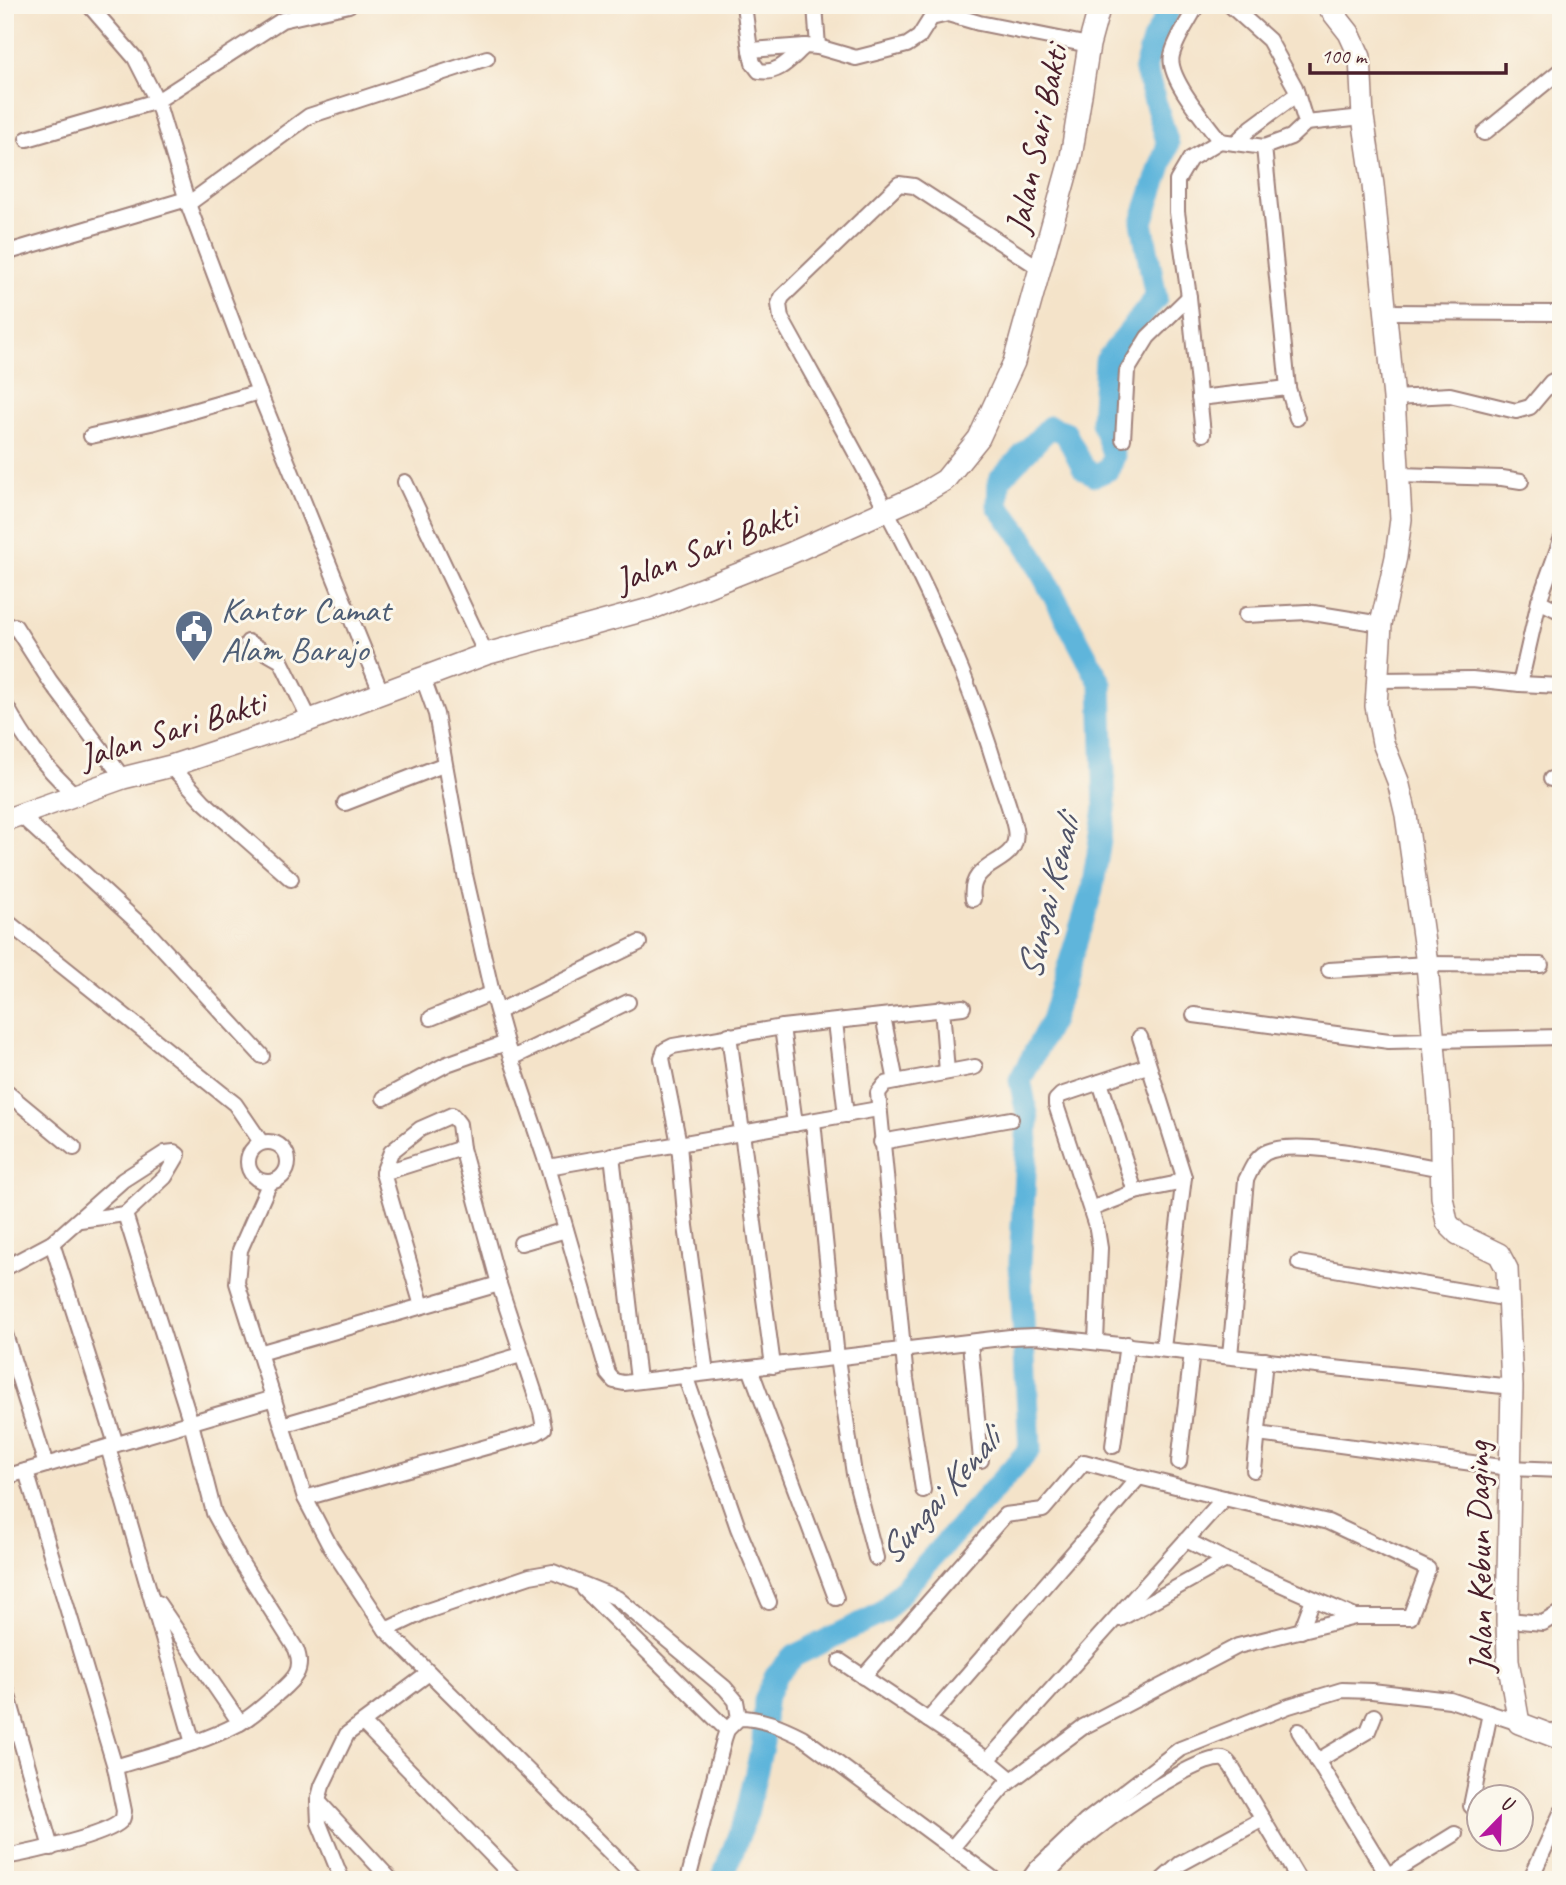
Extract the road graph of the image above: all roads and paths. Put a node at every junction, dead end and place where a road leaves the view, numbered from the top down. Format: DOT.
graph roads {
  1 [pos="89,5"];
  2 [pos="349,5"];
  3 [pos="744,5"];
  4 [pos="815,5"];
  5 [pos="1100,5"];
  6 [pos="1197,5"];
  7 [pos="1230,5"];
  8 [pos="1327,5"];
  9 [pos="316,9"];
  10 [pos="1089,45"];
  11 [pos="812,46"];
  12 [pos="750,50"];
  13 [pos="487,58"];
  14 [pos="1561,70"];
  15 [pos="1297,94"];
  16 [pos="157,101"];
  17 [pos="1363,117"];
  18 [pos="1306,123"];
  19 [pos="1484,133"];
  20 [pos="27,139"];
  21 [pos="1227,142"];
  22 [pos="1264,147"];
  23 [pos="188,201"];
  24 [pos="5,253"];
  25 [pos="1041,269"];
  26 [pos="1189,297"];
  27 [pos="1385,312"];
  28 [pos="1554,313"];
  29 [pos="1561,377"];
  30 [pos="1288,388"];
  31 [pos="259,392"];
  32 [pos="1199,398"];
  33 [pos="1394,398"];
  34 [pos="1297,418"];
  35 [pos="1203,434"];
  36 [pos="91,436"];
  37 [pos="1123,439"];
  38 [pos="1398,475"];
  39 [pos="1521,481"];
  40 [pos="405,482"];
  41 [pos="886,509"];
  42 [pos="1561,540"];
  43 [pos="1539,601"];
  44 [pos="1561,612"];
  45 [pos="1246,615"];
  46 [pos="1381,624"];
  47 [pos="15,626"];
  48 [pos="248,642"];
  49 [pos="486,654"];
  50 [pos="423,678"];
  51 [pos="1378,680"];
  52 [pos="1520,684"];
  53 [pos="1561,686"];
  54 [pos="381,692"];
  55 [pos="5,704"];
  56 [pos="310,720"];
  57 [pos="443,765"];
  58 [pos="171,766"];
  59 [pos="123,778"];
  60 [pos="74,794"];
  61 [pos="345,803"];
  62 [pos="12,817"];
  63 [pos="291,879"];
  64 [pos="973,899"];
  65 [pos="5,920"];
  66 [pos="639,943"];
  67 [pos="1427,964"];
  68 [pos="1541,965"];
  69 [pos="1329,970"];
  70 [pos="492,993"];
  71 [pos="628,1002"];
  72 [pos="963,1007"];
  73 [pos="942,1008"];
  74 [pos="499,1011"];
  75 [pos="1194,1015"];
  76 [pos="883,1016"];
  77 [pos="431,1018"];
  78 [pos="835,1022"];
  79 [pos="782,1027"];
  80 [pos="729,1035"];
  81 [pos="1140,1037"];
  82 [pos="1561,1037"];
  83 [pos="1433,1039"];
  84 [pos="506,1044"];
  85 [pos="262,1056"];
  86 [pos="512,1058"];
  87 [pos="1147,1066"];
  88 [pos="975,1067"];
  89 [pos="947,1072"];
  90 [pos="896,1082"];
  91 [pos="1100,1082"];
  92 [pos="5,1091"];
  93 [pos="384,1098"];
  94 [pos="878,1109"];
  95 [pos="846,1115"];
  96 [pos="1011,1119"];
  97 [pos="813,1121"];
  98 [pos="794,1124"];
  99 [pos="742,1133"];
  100 [pos="261,1142"];
  101 [pos="881,1142"];
  102 [pos="679,1144"];
  103 [pos="74,1148"];
  104 [pos="462,1148"];
  105 [pos="612,1155"];
  106 [pos="548,1167"];
  107 [pos="1441,1169"];
  108 [pos="383,1173"];
  109 [pos="1184,1177"];
  110 [pos="270,1182"];
  111 [pos="1135,1192"];
  112 [pos="1091,1209"];
  113 [pos="125,1214"];
  114 [pos="80,1220"];
  115 [pos="565,1230"];
  116 [pos="52,1243"];
  117 [pos="521,1243"];
  118 [pos="1299,1263"];
  119 [pos="5,1268"];
  120 [pos="499,1284"];
  121 [pos="1509,1299"];
  122 [pos="422,1306"];
  123 [pos="5,1334"];
  124 [pos="1096,1341"];
  125 [pos="970,1343"];
  126 [pos="1127,1344"];
  127 [pos="1163,1348"];
  128 [pos="903,1350"];
  129 [pos="1192,1352"];
  130 [pos="259,1353"];
  131 [pos="521,1355"];
  132 [pos="1230,1356"];
  133 [pos="837,1358"];
  134 [pos="1265,1360"];
  135 [pos="774,1366"];
  136 [pos="750,1368"];
  137 [pos="706,1373"];
  138 [pos="685,1376"];
  139 [pos="638,1380"];
  140 [pos="1512,1387"];
  141 [pos="274,1398"];
  142 [pos="191,1423"];
  143 [pos="282,1425"];
  144 [pos="1258,1434"];
  145 [pos="112,1446"];
  146 [pos="1113,1446"];
  147 [pos="981,1460"];
  148 [pos="1179,1462"];
  149 [pos="46,1465"];
  150 [pos="1509,1468"];
  151 [pos="1254,1470"];
  152 [pos="1561,1470"];
  153 [pos="26,1471"];
  154 [pos="5,1477"];
  155 [pos="1139,1477"];
  156 [pos="923,1490"];
  157 [pos="305,1498"];
  158 [pos="1224,1498"];
  159 [pos="1186,1540"];
  160 [pos="876,1558"];
  161 [pos="1226,1560"];
  162 [pos="578,1583"];
  163 [pos="151,1594"];
  164 [pos="836,1598"];
  165 [pos="1314,1599"];
  166 [pos="769,1602"];
  167 [pos="1561,1612"];
  168 [pos="1355,1617"];
  169 [pos="1507,1620"];
  170 [pos="1110,1625"];
  171 [pos="386,1630"];
  172 [pos="1301,1630"];
  173 [pos="840,1661"];
  174 [pos="429,1673"];
  175 [pos="863,1676"];
  176 [pos="5,1685"];
  177 [pos="1490,1713"];
  178 [pos="1374,1716"];
  179 [pos="744,1718"];
  180 [pos="928,1720"];
  181 [pos="240,1723"];
  182 [pos="363,1723"];
  183 [pos="1519,1723"];
  184 [pos="727,1730"];
  185 [pos="1299,1731"];
  186 [pos="1561,1739"];
  187 [pos="193,1743"];
  188 [pos="988,1760"];
  189 [pos="1317,1761"];
  190 [pos="115,1767"];
  191 [pos="1012,1780"];
  192 [pos="1475,1784"];
  193 [pos="318,1801"];
  194 [pos="1561,1813"];
  195 [pos="1264,1819"];
  196 [pos="1455,1834"];
  197 [pos="51,1848"];
  198 [pos="952,1848"];
  199 [pos="5,1857"];
  200 [pos="1385,1878"];
  201 [pos="342,1880"];
  202 [pos="391,1880"];
  203 [pos="516,1880"];
  204 [pos="638,1880"];
  205 [pos="688,1880"];
  206 [pos="995,1880"];
  207 [pos="1028,1880"];
  208 [pos="1045,1880"];
  209 [pos="1162,1880"];
  210 [pos="1300,1880"];
  211 [pos="1530,1880"];
  1 -- 16 [label="street"];
  2 -- 9 [label="street"];
  3 -- 12 [label="street"];
  4 -- 11 [label="street"];
  5 -- 10 [label="street, Jalan Sari Bakti"];
  6 -- 21 [label="street"];
  7 -- 15 [label="street"];
  8 -- 17 [label="street"];
  9 -- 16 [label="street"];
  10 -- 11 [label="street"];
  10 -- 25 [label="street, Jalan Sari Bakti"];
  11 -- 12 [label="street"];
  11 -- 12 [label="street"];
  13 -- 23 [label="street"];
  14 -- 19 [label="street"];
  15 -- 18 [label="street"];
  15 -- 21 [label="street"];
  16 -- 20 [label="street"];
  16 -- 23 [label="street"];
  17 -- 18 [label="street"];
  17 -- 27 [label="street"];
  18 -- 22 [label="street"];
  21 -- 22 [label="street"];
  21 -- 26 [label="street"];
  22 -- 30 [label="street"];
  23 -- 24 [label="street"];
  23 -- 31 [label="street"];
  25 -- 41 [label="street, Jalan Sari Bakti"];
  25 -- 41 [label="street"];
  26 -- 32 [label="street"];
  26 -- 37 [label="street"];
  27 -- 28 [label="street"];
  27 -- 33 [label="street"];
  29 -- 33 [label="street"];
  30 -- 32 [label="street"];
  30 -- 34 [label="street"];
  31 -- 36 [label="street"];
  31 -- 54 [label="street"];
  32 -- 35 [label="street"];
  33 -- 38 [label="street"];
  38 -- 39 [label="street"];
  38 -- 46 [label="street"];
  40 -- 49 [label="street"];
  41 -- 49 [label="street, Jalan Sari Bakti"];
  41 -- 64 [label="street"];
  42 -- 43 [label="street"];
  43 -- 44 [label="street"];
  43 -- 52 [label="street"];
  45 -- 46 [label="street"];
  46 -- 51 [label="street"];
  47 -- 59 [label="street"];
  48 -- 56 [label="street"];
  49 -- 50 [label="street, Jalan Sari Bakti"];
  50 -- 54 [label="street, Jalan Sari Bakti"];
  50 -- 57 [label="street"];
  51 -- 52 [label="street"];
  51 -- 67 [label="street"];
  52 -- 53 [label="street"];
  54 -- 56 [label="street, Jalan Sari Bakti"];
  55 -- 60 [label="street"];
  56 -- 58 [label="street, Jalan Sari Bakti"];
  57 -- 61 [label="street"];
  57 -- 70 [label="street"];
  58 -- 59 [label="street, Jalan Sari Bakti"];
  58 -- 63 [label="street"];
  59 -- 60 [label="street, Jalan Sari Bakti"];
  60 -- 62 [label="street, Jalan Sari Bakti"];
  62 -- 85 [label="street"];
  65 -- 100 [label="street"];
  66 -- 74 [label="street"];
  67 -- 68 [label="street"];
  67 -- 69 [label="street"];
  67 -- 83 [label="street"];
  70 -- 74 [label="street"];
  70 -- 77 [label="street"];
  71 -- 86 [label="street"];
  72 -- 73 [label="street"];
  73 -- 76 [label="street"];
  73 -- 89 [label="street"];
  74 -- 84 [label="street"];
  75 -- 83 [label="street"];
  76 -- 78 [label="street"];
  76 -- 90 [label="street"];
  78 -- 79 [label="street"];
  78 -- 95 [label="street"];
  79 -- 80 [label="street"];
  79 -- 98 [label="street"];
  80 -- 99 [label="street"];
  80 -- 102 [label="street"];
  81 -- 87 [label="street"];
  82 -- 83 [label="street"];
  83 -- 107 [label="street"];
  84 -- 86 [label="street"];
  84 -- 93 [label="street"];
  86 -- 106 [label="street"];
  87 -- 91 [label="street"];
  87 -- 109 [label="street"];
  88 -- 89 [label="street"];
  89 -- 90 [label="street"];
  90 -- 94 [label="street"];
  91 -- 111 [label="street"];
  91 -- 112 [label="street"];
  92 -- 103 [label="street"];
  94 -- 95 [label="street"];
  94 -- 101 [label="street"];
  95 -- 97 [label="street"];
  96 -- 101 [label="street"];
  97 -- 98 [label="street"];
  97 -- 133 [label="street"];
  98 -- 99 [label="street"];
  99 -- 102 [label="street"];
  99 -- 135 [label="street"];
  100 -- 110 [label="street"];
  100 -- 110 [label="street"];
  101 -- 128 [label="street"];
  102 -- 105 [label="street"];
  102 -- 137 [label="street"];
  104 -- 108 [label="street"];
  104 -- 108 [label="street"];
  104 -- 120 [label="street"];
  105 -- 106 [label="street"];
  105 -- 139 [label="street"];
  106 -- 115 [label="street"];
  107 -- 121 [label="street, Jalan Kebun Daging"];
  107 -- 132 [label="street"];
  108 -- 122 [label="street"];
  109 -- 111 [label="street"];
  109 -- 127 [label="street"];
  110 -- 130 [label="street"];
  111 -- 112 [label="street"];
  112 -- 124 [label="street"];
  113 -- 114 [label="street"];
  113 -- 114 [label="street"];
  113 -- 142 [label="street"];
  114 -- 116 [label="street"];
  115 -- 117 [label="street"];
  115 -- 139 [label="street"];
  116 -- 119 [label="street"];
  116 -- 145 [label="street"];
  118 -- 121 [label="street"];
  120 -- 122 [label="street"];
  120 -- 131 [label="street"];
  121 -- 140 [label="street, Jalan Kebun Daging"];
  122 -- 130 [label="street"];
  123 -- 149 [label="street"];
  124 -- 125 [label="street"];
  124 -- 126 [label="street"];
  125 -- 128 [label="street"];
  125 -- 147 [label="street"];
  126 -- 127 [label="street"];
  126 -- 146 [label="street"];
  127 -- 129 [label="street"];
  128 -- 133 [label="street"];
  128 -- 156 [label="street"];
  129 -- 132 [label="street"];
  129 -- 148 [label="street"];
  130 -- 141 [label="street"];
  131 -- 143 [label="street"];
  131 -- 157 [label="street"];
  132 -- 134 [label="street"];
  133 -- 135 [label="street"];
  133 -- 160 [label="street"];
  134 -- 140 [label="street"];
  134 -- 144 [label="street"];
  135 -- 136 [label="street"];
  136 -- 137 [label="street"];
  136 -- 164 [label="street"];
  137 -- 138 [label="street"];
  138 -- 139 [label="street"];
  138 -- 166 [label="street"];
  140 -- 150 [label="street, Jalan Kebun Daging"];
  141 -- 142 [label="street"];
  141 -- 143 [label="street"];
  142 -- 145 [label="street"];
  142 -- 181 [label="street"];
  143 -- 157 [label="street"];
  144 -- 150 [label="street"];
  144 -- 151 [label="street"];
  145 -- 149 [label="street"];
  145 -- 163 [label="street"];
  149 -- 153 [label="street"];
  150 -- 152 [label="street"];
  150 -- 169 [label="street, Jalan Kebun Daging"];
  153 -- 154 [label="street"];
  153 -- 190 [label="street"];
  155 -- 158 [label="street"];
  155 -- 175 [label="street"];
  155 -- 180 [label="street"];
  157 -- 171 [label="street"];
  158 -- 159 [label="street"];
  158 -- 168 [label="street"];
  159 -- 161 [label="street"];
  159 -- 170 [label="street"];
  161 -- 165 [label="street"];
  161 -- 170 [label="street"];
  162 -- 171 [label="street"];
  162 -- 179 [label="street"];
  162 -- 184 [label="street"];
  163 -- 181 [label="street"];
  163 -- 187 [label="street"];
  165 -- 168 [label="street"];
  165 -- 172 [label="street"];
  167 -- 169 [label="street"];
  168 -- 172 [label="street"];
  169 -- 183 [label="street, Jalan Kebun Daging"];
  170 -- 188 [label="street"];
  171 -- 174 [label="street"];
  172 -- 191 [label="street"];
  173 -- 175 [label="street"];
  174 -- 182 [label="street"];
  174 -- 204 [label="street"];
  175 -- 180 [label="street"];
  176 -- 197 [label="street"];
  177 -- 183 [label="street"];
  177 -- 192 [label="street"];
  177 -- 207 [label="street"];
  178 -- 189 [label="street"];
  179 -- 184 [label="street"];
  179 -- 198 [label="street"];
  180 -- 188 [label="street"];
  181 -- 187 [label="street"];
  182 -- 193 [label="street"];
  182 -- 203 [label="street"];
  183 -- 186 [label="street"];
  184 -- 205 [label="street"];
  185 -- 189 [label="street"];
  187 -- 190 [label="street"];
  188 -- 191 [label="street"];
  189 -- 200 [label="street"];
  190 -- 197 [label="street"];
  191 -- 198 [label="street"];
  193 -- 201 [label="street"];
  193 -- 202 [label="street"];
  194 -- 211 [label="street"];
  195 -- 208 [label="street"];
  195 -- 209 [label="street"];
  195 -- 210 [label="street"];
  196 -- 200 [label="street"];
  197 -- 199 [label="street"];
  198 -- 206 [label="street"];
}
